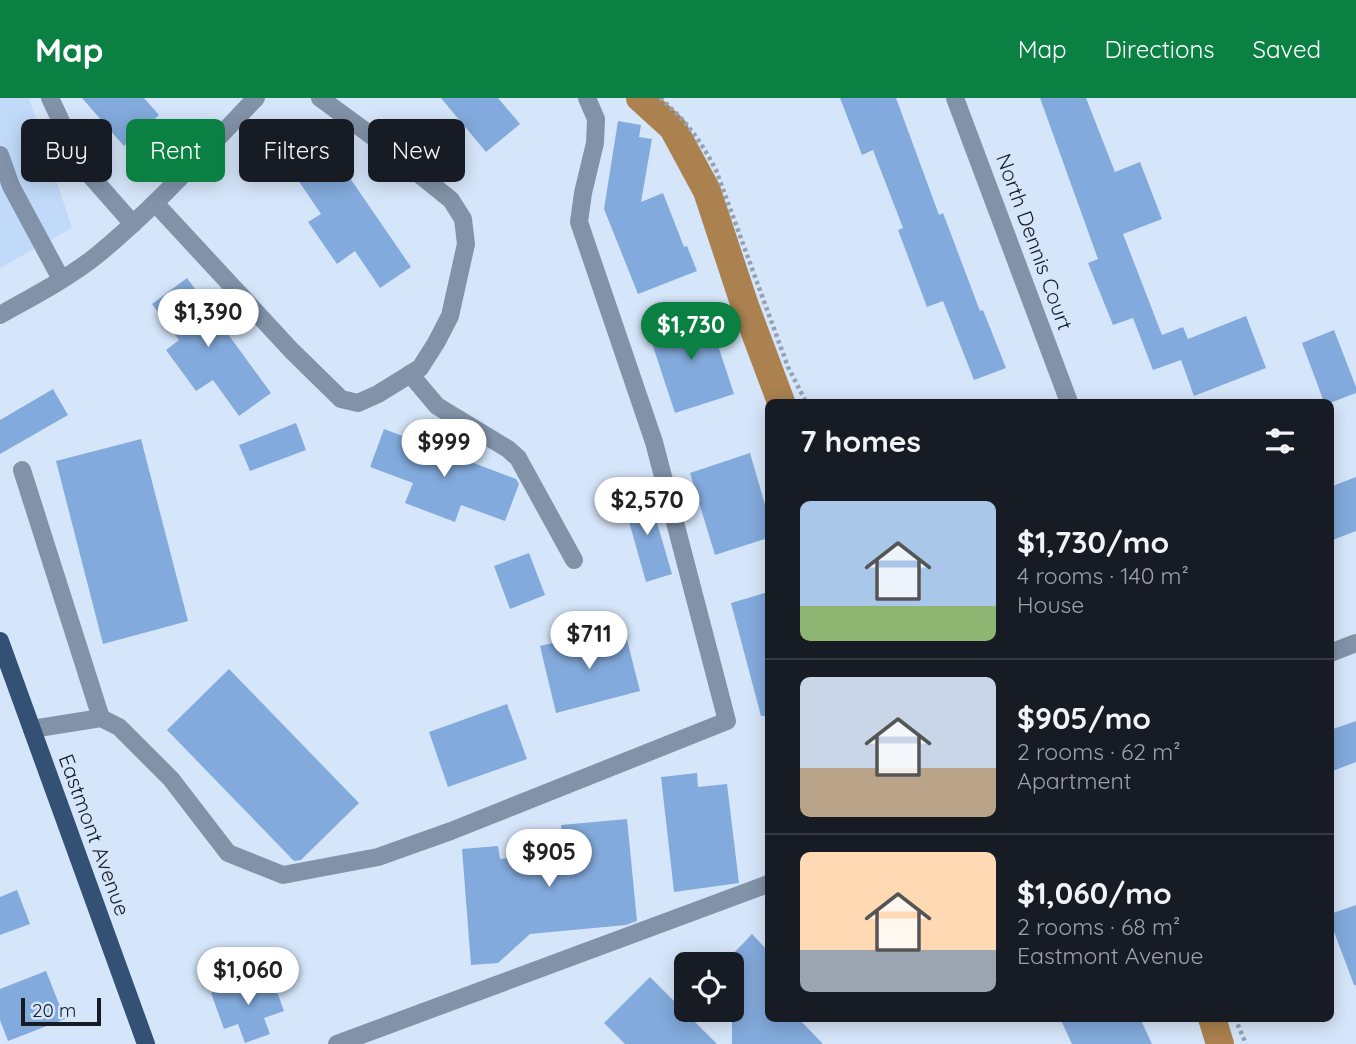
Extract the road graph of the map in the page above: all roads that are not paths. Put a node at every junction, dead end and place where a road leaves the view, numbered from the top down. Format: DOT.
graph roads {
  1 [pos="50,98"];
  2 [pos="256,98"];
  3 [pos="320,98"];
  4 [pos="587,98"];
  5 [pos="956,98"];
  6 [pos="0,155"];
  7 [pos="155,203"];
  8 [pos="133,224"];
  9 [pos="61,279"];
  10 [pos="0,315"];
  11 [pos="410,374"];
  12 [pos="1068,399"];
  13 [pos="22,470"];
  14 [pos="574,560"];
  15 [pos="0,641"];
  16 [pos="1356,643"];
  17 [pos="1334,651"];
  18 [pos="4,663"];
  19 [pos="101,718"];
  20 [pos="32,729"];
  21 [pos="765,885"];
  22 [pos="146,1044"];
  23 [pos="337,1044"];
  1 -- 8 [label="street"];
  2 -- 7 [label="street"];
  3 -- 11 [label="street"];
  4 -- 19 [label="street"];
  5 -- 12 [label="street, North Dennis Court"];
  6 -- 9 [label="street"];
  7 -- 8 [label="street"];
  7 -- 11 [label="street"];
  8 -- 9 [label="street"];
  9 -- 10 [label="street"];
  11 -- 14 [label="street"];
  13 -- 19 [label="street"];
  15 -- 18 [label="main road, Eastmont Avenue"];
  16 -- 17 [label="street"];
  18 -- 20 [label="main road, Eastmont Avenue"];
  19 -- 20 [label="street"];
  20 -- 22 [label="main road, Eastmont Avenue"];
  21 -- 23 [label="street"];
}
